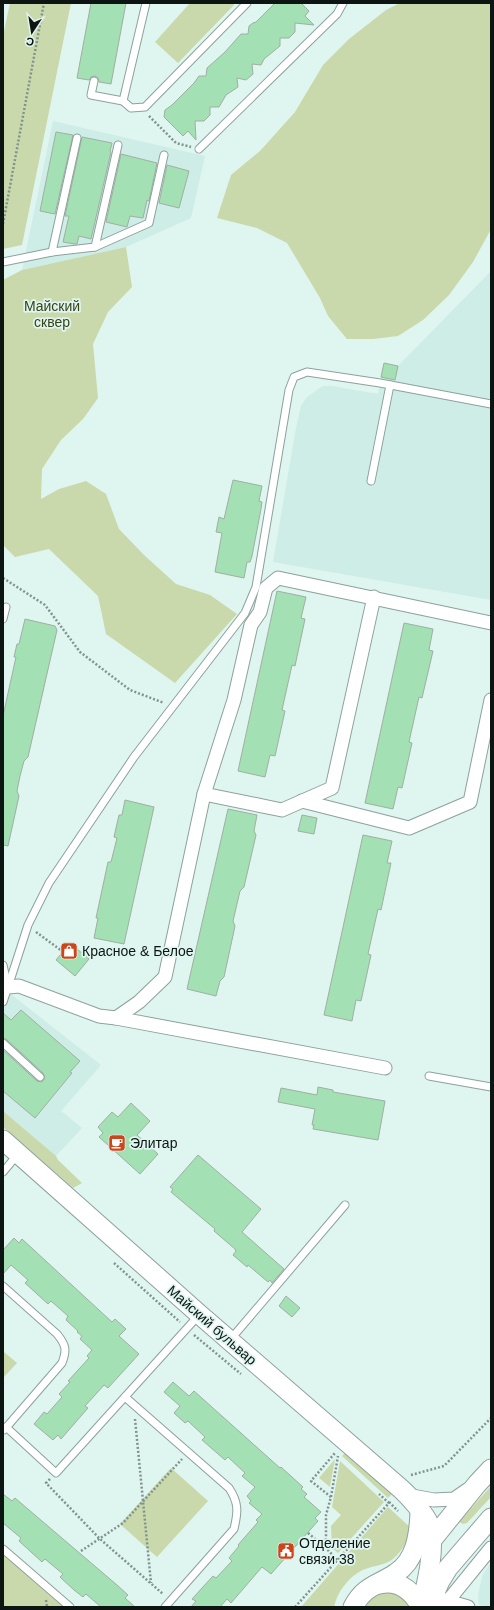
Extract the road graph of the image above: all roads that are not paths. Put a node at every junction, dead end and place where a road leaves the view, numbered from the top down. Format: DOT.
graph roads {
  1 [pos="146,3"];
  2 [pos="248,3"];
  3 [pos="343,3"];
  4 [pos="94,81"];
  5 [pos="123,101"];
  6 [pos="77,138"];
  7 [pos="118,146"];
  8 [pos="199,149"];
  9 [pos="164,155"];
  10 [pos="96,247"];
  11 [pos="52,252"];
  12 [pos="3,262"];
  13 [pos="390,385"];
  14 [pos="491,404"];
  15 [pos="371,481"];
  16 [pos="374,597"];
  17 [pos="6,607"];
  18 [pos="3,619"];
  19 [pos="491,623"];
  20 [pos="491,700"];
  21 [pos="204,794"];
  22 [pos="302,801"];
  23 [pos="3,965"];
  24 [pos="8,987"];
  25 [pos="3,1002"];
  26 [pos="116,1018"];
  27 [pos="3,1043"];
  28 [pos="385,1068"];
  29 [pos="429,1076"];
  30 [pos="40,1077"];
  31 [pos="491,1086"];
  32 [pos="3,1140"];
  33 [pos="19,1154"];
  34 [pos="3,1172"];
  35 [pos="345,1205"];
  36 [pos="3,1286"];
  37 [pos="200,1314"];
  38 [pos="230,1341"];
  39 [pos="125,1397"];
  40 [pos="4,1429"];
  41 [pos="491,1469"];
  42 [pos="477,1484"];
  43 [pos="404,1491"];
  44 [pos="420,1511"];
  45 [pos="491,1518"];
  46 [pos="432,1540"];
  47 [pos="491,1548"];
  48 [pos="3,1549"];
  49 [pos="407,1562"];
  50 [pos="370,1587"];
  51 [pos="431,1603"];
  52 [pos="70,1607"];
  53 [pos="164,1607"];
  54 [pos="353,1607"];
  55 [pos="468,1607"];
  1 -- 5 [label="lane"];
  2 -- 5 [label="lane"];
  3 -- 8 [label="lane"];
  4 -- 5 [label="lane"];
  6 -- 11 [label="lane"];
  7 -- 10 [label="lane"];
  9 -- 10 [label="lane"];
  10 -- 11 [label="lane"];
  11 -- 12 [label="lane"];
  13 -- 14 [label="lane"];
  13 -- 15 [label="lane"];
  13 -- 24 [label="lane"];
  16 -- 19 [label="street"];
  16 -- 21 [label="street"];
  16 -- 22 [label="street"];
  17 -- 18 [label="lane"];
  20 -- 22 [label="street"];
  21 -- 22 [label="street"];
  21 -- 26 [label="street"];
  23 -- 24 [label="lane"];
  24 -- 25 [label="lane"];
  24 -- 26 [label="street"];
  26 -- 28 [label="street"];
  27 -- 30 [label="lane"];
  29 -- 31 [label="lane"];
  32 -- 33 [label="main road, Майский бульвар"];
  33 -- 34 [label="lane"];
  33 -- 37 [label="main road, Майский бульвар"];
  35 -- 38 [label="lane"];
  36 -- 40 [label="lane"];
  37 -- 38 [label="main road, Майский бульвар"];
  37 -- 39 [label="lane"];
  38 -- 43 [label="main road, Майский бульвар"];
  39 -- 40 [label="lane"];
  39 -- 53 [label="lane"];
  41 -- 42 [label="main road"];
  42 -- 43 [label="street"];
  42 -- 46 [label="main road"];
  43 -- 44 [label="main road, Майский бульвар"];
  44 -- 46 [label="main road, Майский бульвар"];
  44 -- 49 [label="main road"];
  45 -- 51 [label="main road"];
  46 -- 49 [label="main road"];
  46 -- 51 [label="main road"];
  47 -- 51 [label="street"];
  48 -- 52 [label="lane"];
  49 -- 50 [label="main road"];
  50 -- 51 [label="main road"];
  50 -- 54 [label="main road"];
  51 -- 55 [label="street"];
}
